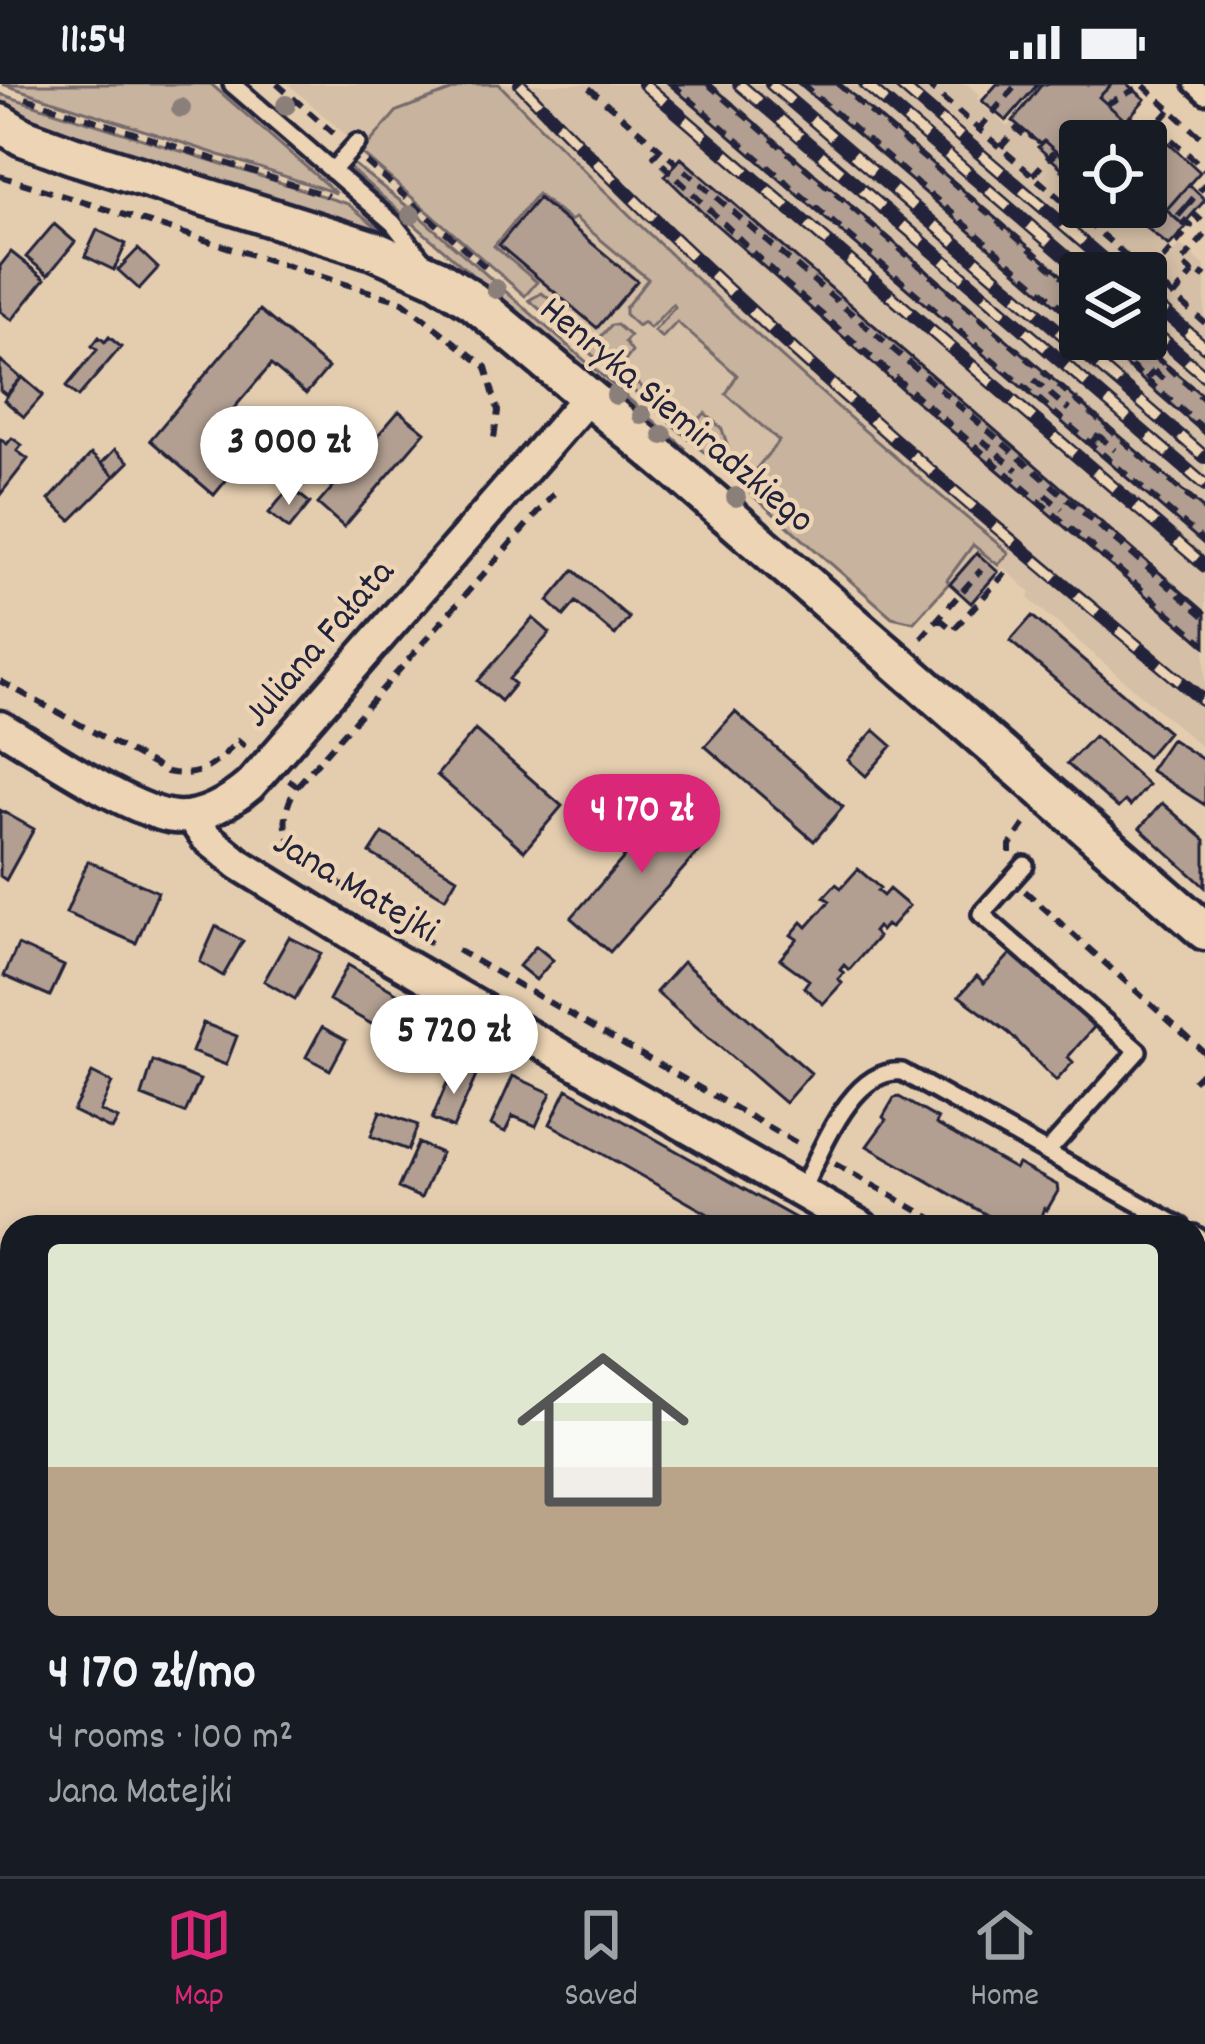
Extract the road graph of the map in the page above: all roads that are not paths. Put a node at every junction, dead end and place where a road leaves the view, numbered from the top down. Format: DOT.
graph roads {
  1 [pos="232,84"];
  2 [pos="1193,84"];
  3 [pos="1205,94"];
  4 [pos="11,110"];
  5 [pos="357,143"];
  6 [pos="332,171"];
  7 [pos="436,278"];
  8 [pos="588,397"];
  9 [pos="0,727"];
  10 [pos="191,816"];
  11 [pos="1019,871"];
  12 [pos="1205,932"];
  13 [pos="1048,1151"];
  14 [pos="800,1193"];
  15 [pos="840,1215"];
  16 [pos="1160,1215"];
  1 -- 6 [label="lane"];
  2 -- 3 [label="lane"];
  4 -- 7 [label="street, Henryka Siemiradzkiego"];
  5 -- 6 [label="lane"];
  6 -- 7 [label="lane"];
  7 -- 8 [label="street, Henryka Siemiradzkiego"];
  8 -- 10 [label="street, Juliana Fałata"];
  8 -- 12 [label="street, Henryka Siemiradzkiego"];
  9 -- 10 [label="street"];
  10 -- 14 [label="street, Jana Matejki"];
  11 -- 13 [label="lane"];
  13 -- 14 [label="lane"];
  13 -- 16 [label="lane"];
  14 -- 15 [label="street, Jana Matejki"];
}
